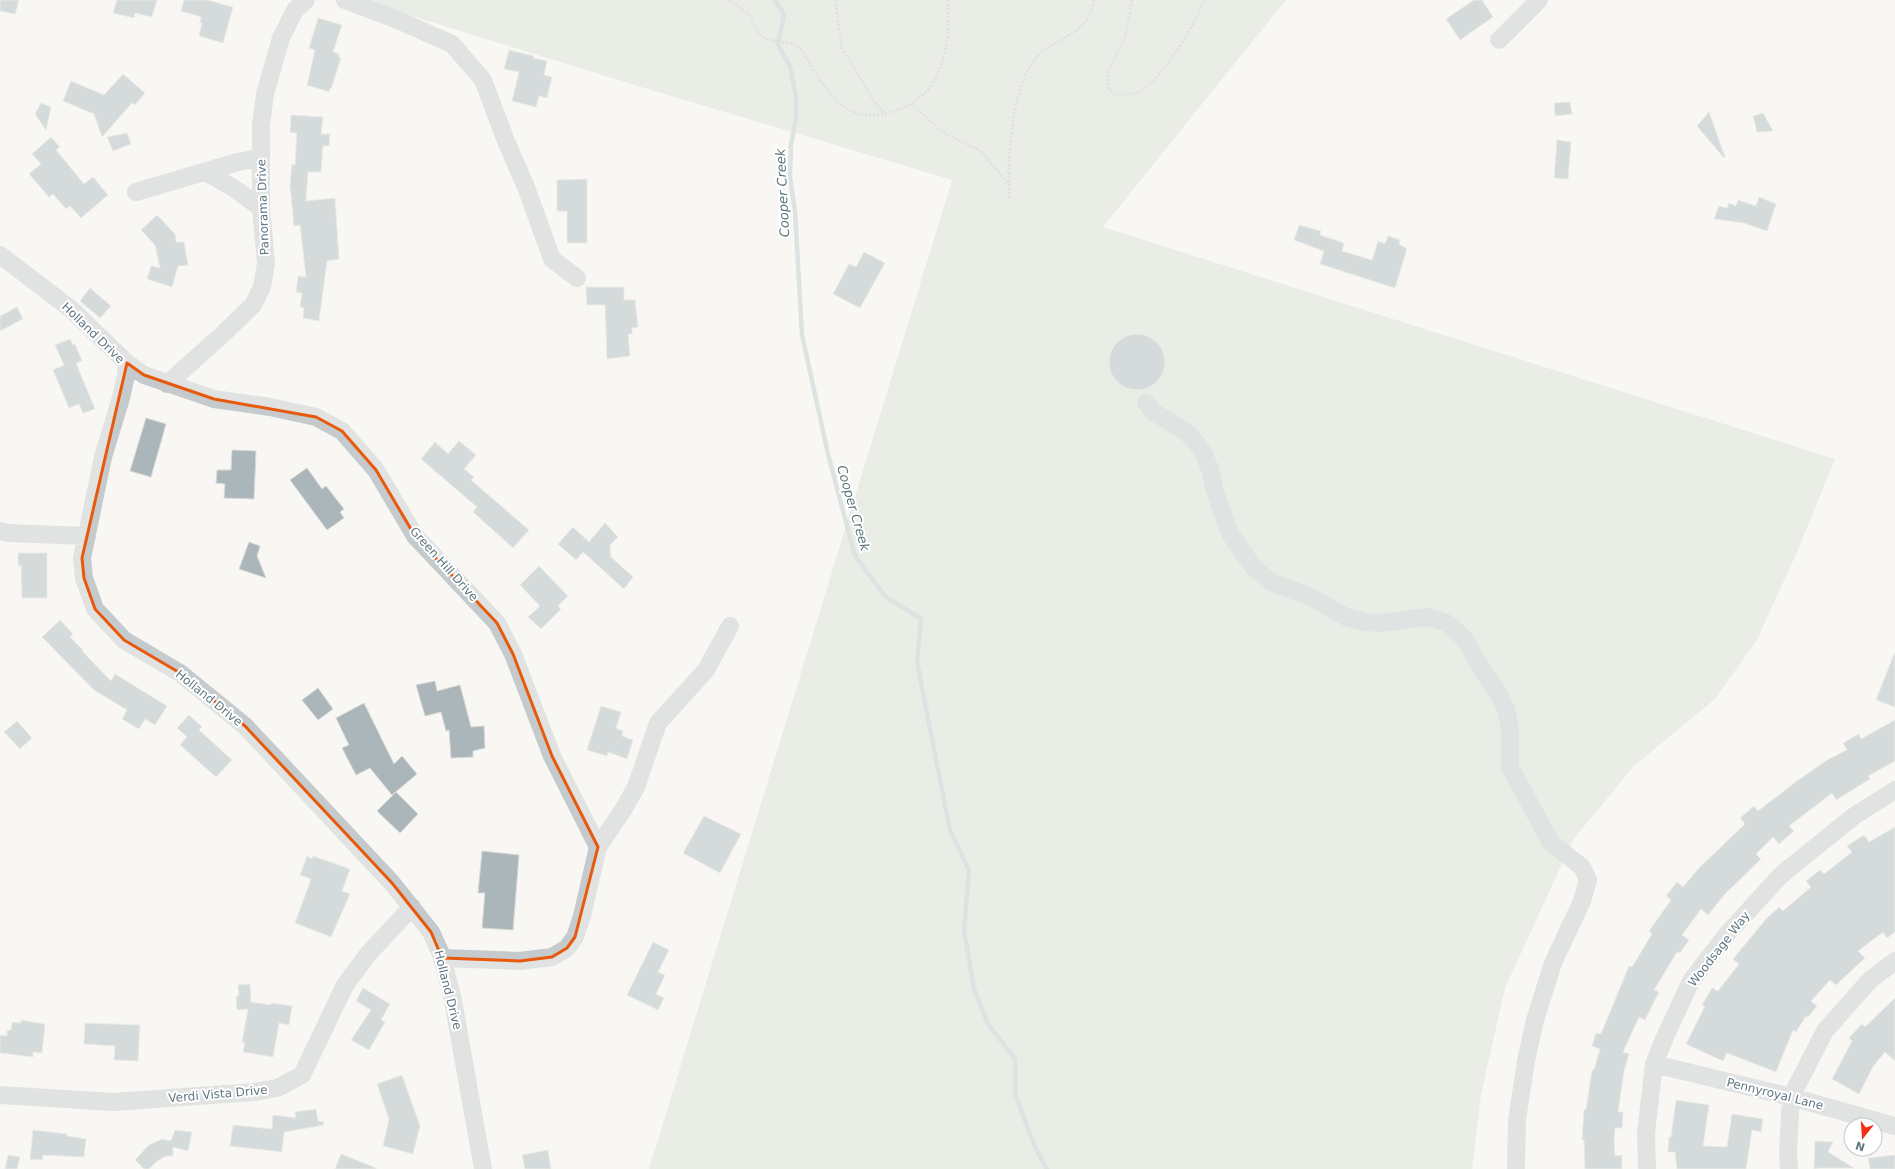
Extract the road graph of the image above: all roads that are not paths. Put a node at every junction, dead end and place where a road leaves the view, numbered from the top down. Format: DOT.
graph roads {
  1 [pos="306,0"];
  2 [pos="345,0"];
  3 [pos="1539,0"];
  4 [pos="1499,40"];
  5 [pos="261,157"];
  6 [pos="206,172"];
  7 [pos="136,192"];
  8 [pos="261,208"];
  9 [pos="0,255"];
  10 [pos="576,278"];
  11 [pos="127,364"];
  12 [pos="167,384"];
  13 [pos="1146,403"];
  14 [pos="0,531"];
  15 [pos="87,536"];
  16 [pos="730,626"];
  17 [pos="1895,790"];
  18 [pos="598,847"];
  19 [pos="412,907"];
  20 [pos="442,958"];
  21 [pos="1895,961"];
  22 [pos="1654,1064"];
  23 [pos="0,1095"];
  24 [pos="1791,1098"];
  25 [pos="1895,1126"];
  26 [pos="483,1169"];
  27 [pos="1516,1169"];
  28 [pos="1647,1169"];
  29 [pos="1789,1169"];
  1 -- 5 [label="street, Panorama Drive"];
  2 -- 10 [label="street"];
  3 -- 4 [label="street"];
  5 -- 6 [label="street"];
  5 -- 8 [label="street, Panorama Drive"];
  6 -- 7 [label="street"];
  6 -- 8 [label="street"];
  8 -- 12 [label="street, Panorama Drive"];
  9 -- 11 [label="street, Holland Drive"];
  11 -- 12 [label="street, Green Hill Drive"];
  11 -- 15 [label="street, Holland Drive"];
  12 -- 18 [label="street, Green Hill Drive"];
  13 -- 27 [label="street"];
  14 -- 15 [label="street"];
  15 -- 19 [label="street, Holland Drive"];
  16 -- 18 [label="street"];
  17 -- 22 [label="street, Woodsage Way"];
  18 -- 20 [label="street"];
  19 -- 20 [label="street, Holland Drive"];
  19 -- 23 [label="street, Verdi Vista Drive"];
  20 -- 26 [label="street, Holland Drive"];
  21 -- 24 [label="street"];
  22 -- 24 [label="street, Pennyroyal Lane"];
  22 -- 28 [label="street, Woodsage Way"];
  24 -- 25 [label="street, Pennyroyal Lane"];
  24 -- 29 [label="street"];
}
